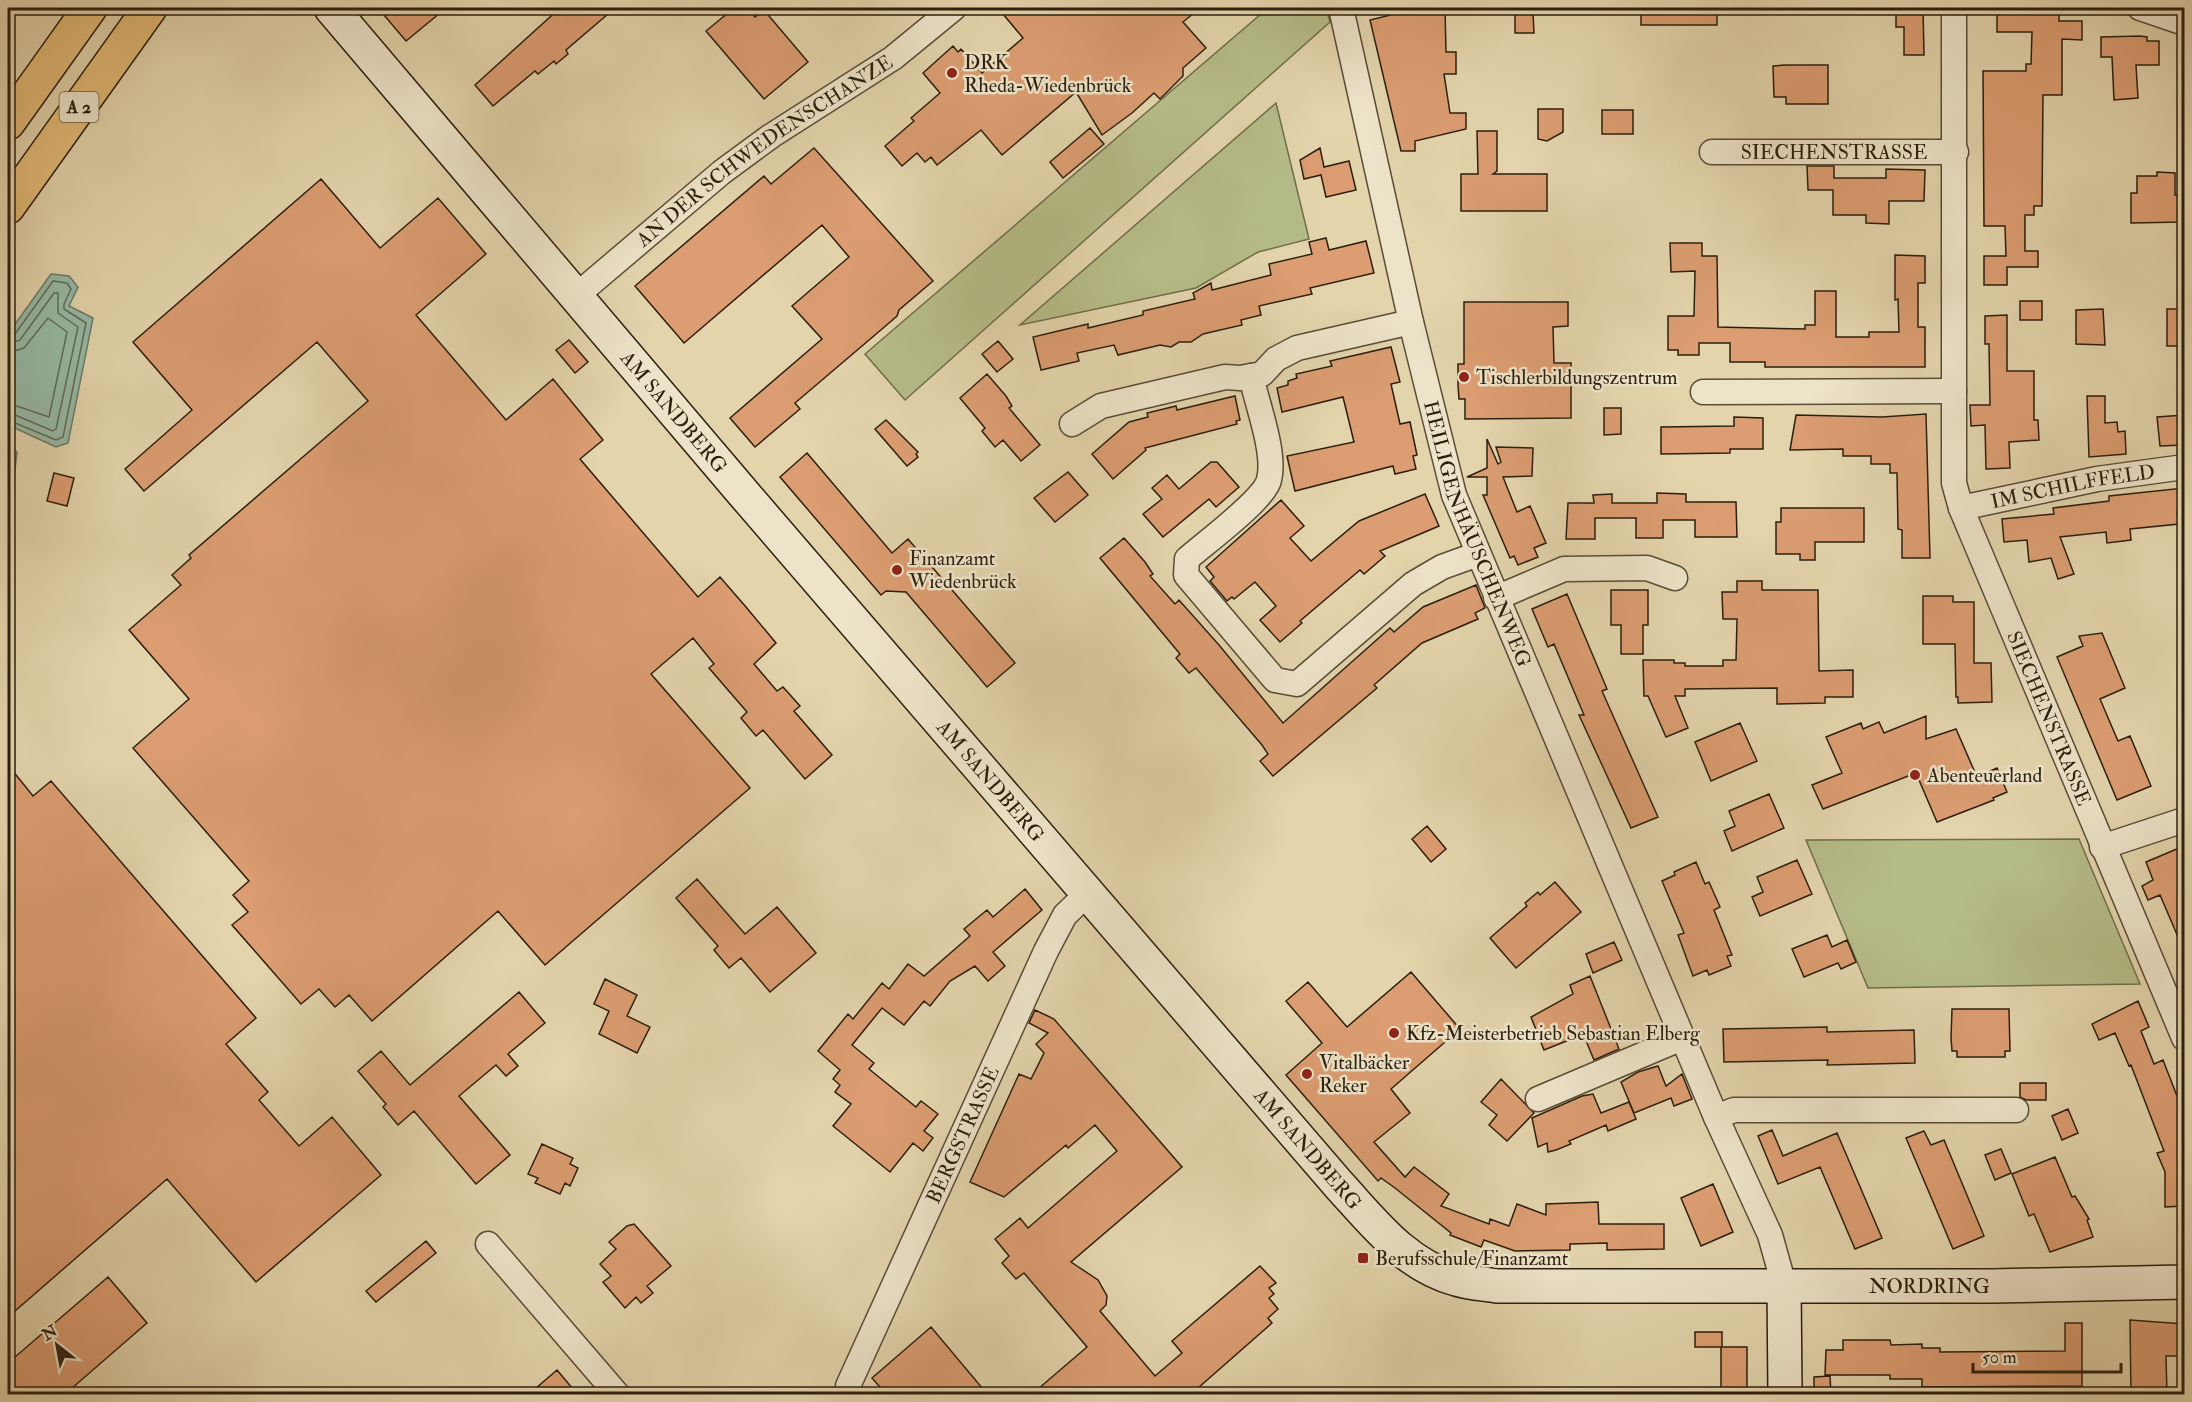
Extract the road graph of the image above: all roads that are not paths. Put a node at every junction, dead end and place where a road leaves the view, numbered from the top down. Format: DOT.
graph roads {
  1 [pos="90,8"];
  2 [pos="150,8"];
  3 [pos="331,8"];
  4 [pos="954,8"];
  5 [pos="1341,8"];
  6 [pos="1954,8"];
  7 [pos="2140,8"];
  8 [pos="2184,23"];
  9 [pos="8,123"];
  10 [pos="1712,152"];
  11 [pos="1956,152"];
  12 [pos="8,207"];
  13 [pos="577,295"];
  14 [pos="1411,322"];
  15 [pos="1251,376"];
  16 [pos="1954,391"];
  17 [pos="1703,392"];
  18 [pos="1072,424"];
  19 [pos="2184,467"];
  20 [pos="1961,508"];
  21 [pos="1478,554"];
  22 [pos="1675,578"];
  23 [pos="1496,598"];
  24 [pos="2184,820"];
  25 [pos="2102,847"];
  26 [pos="1088,893"];
  27 [pos="1682,1038"];
  28 [pos="2184,1038"];
  29 [pos="1538,1099"];
  30 [pos="2016,1110"];
  31 [pos="1716,1117"];
  32 [pos="488,1244"];
  33 [pos="2184,1282"];
  34 [pos="1784,1285"];
  35 [pos="848,1386"];
  36 [pos="617,1395"];
  37 [pos="1785,1395"];
  1 -- 9 [label="highway, A 2"];
  2 -- 12 [label="highway, A 2"];
  3 -- 13 [label="main road, AM SANDBERG"];
  4 -- 13 [label="street, AN DER SCHWEDENSCHANZE"];
  5 -- 14 [label="street, HEILIGENHÄUSCHENWEG"];
  6 -- 11 [label="street, SIECHENSTRASSE"];
  7 -- 8 [label="street"];
  10 -- 11 [label="street, SIECHENSTRASSE"];
  11 -- 16 [label="street, SIECHENSTRASSE"];
  13 -- 26 [label="main road, AM SANDBERG"];
  14 -- 15 [label="street"];
  14 -- 21 [label="street, HEILIGENHÄUSCHENWEG"];
  15 -- 18 [label="street"];
  15 -- 21 [label="street"];
  16 -- 17 [label="street"];
  16 -- 20 [label="street, SIECHENSTRASSE"];
  19 -- 20 [label="street, IM SCHILFFELD"];
  20 -- 25 [label="street, SIECHENSTRASSE"];
  21 -- 23 [label="street, HEILIGENHÄUSCHENWEG"];
  22 -- 23 [label="street"];
  23 -- 27 [label="street, HEILIGENHÄUSCHENWEG"];
  24 -- 25 [label="street"];
  25 -- 28 [label="street, SIECHENSTRASSE"];
  26 -- 34 [label="main road, AM SANDBERG"];
  26 -- 35 [label="street, BERGSTRASSE"];
  27 -- 29 [label="street"];
  27 -- 31 [label="street, HEILIGENHÄUSCHENWEG"];
  30 -- 31 [label="street"];
  31 -- 34 [label="street, HEILIGENHÄUSCHENWEG"];
  32 -- 36 [label="street"];
  33 -- 34 [label="main road, NORDRING"];
  34 -- 37 [label="main road"];
}
